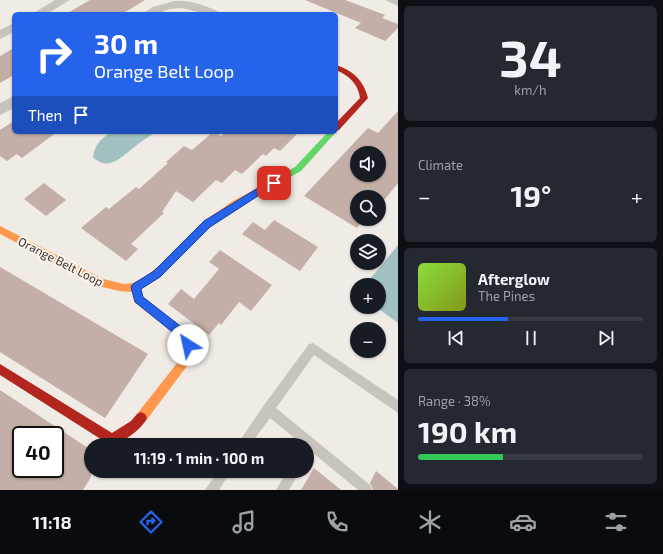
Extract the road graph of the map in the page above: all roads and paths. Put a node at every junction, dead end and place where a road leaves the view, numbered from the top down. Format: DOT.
graph roads {
  1 [pos="64,0"];
  2 [pos="391,0"];
  3 [pos="398,3"];
  4 [pos="42,12"];
  5 [pos="152,12"];
  6 [pos="211,12"];
  7 [pos="12,28"];
  8 [pos="0,35"];
  9 [pos="338,69"];
  10 [pos="12,102"];
  11 [pos="0,110"];
  12 [pos="338,126"];
  13 [pos="330,134"];
  14 [pos="0,230"];
  15 [pos="136,287"];
  16 [pos="0,369"];
  17 [pos="398,407"];
  18 [pos="268,409"];
  19 [pos="248,438"];
  20 [pos="298,438"];
  21 [pos="314,452"];
  22 [pos="221,478"];
  23 [pos="290,478"];
  24 [pos="215,489"];
  25 [pos="366,489"];
  26 [pos="282,490"];
  1 -- 4 [label="street"];
  2 -- 3 [label="street"];
  5 -- 6 [label="street"];
  7 -- 8 [label="street"];
  9 -- 12 [label="street"];
  10 -- 11 [label="street"];
  13 -- 15 [label="street"];
  14 -- 15 [label="street, Orange Belt Loop"];
  15 -- 16 [label="street"];
  17 -- 18 [label="lane"];
  18 -- 19 [label="lane"];
  18 -- 20 [label="lane"];
  21 -- 25 [label="lane"];
  22 -- 24 [label="lane"];
  23 -- 26 [label="lane"];
}
